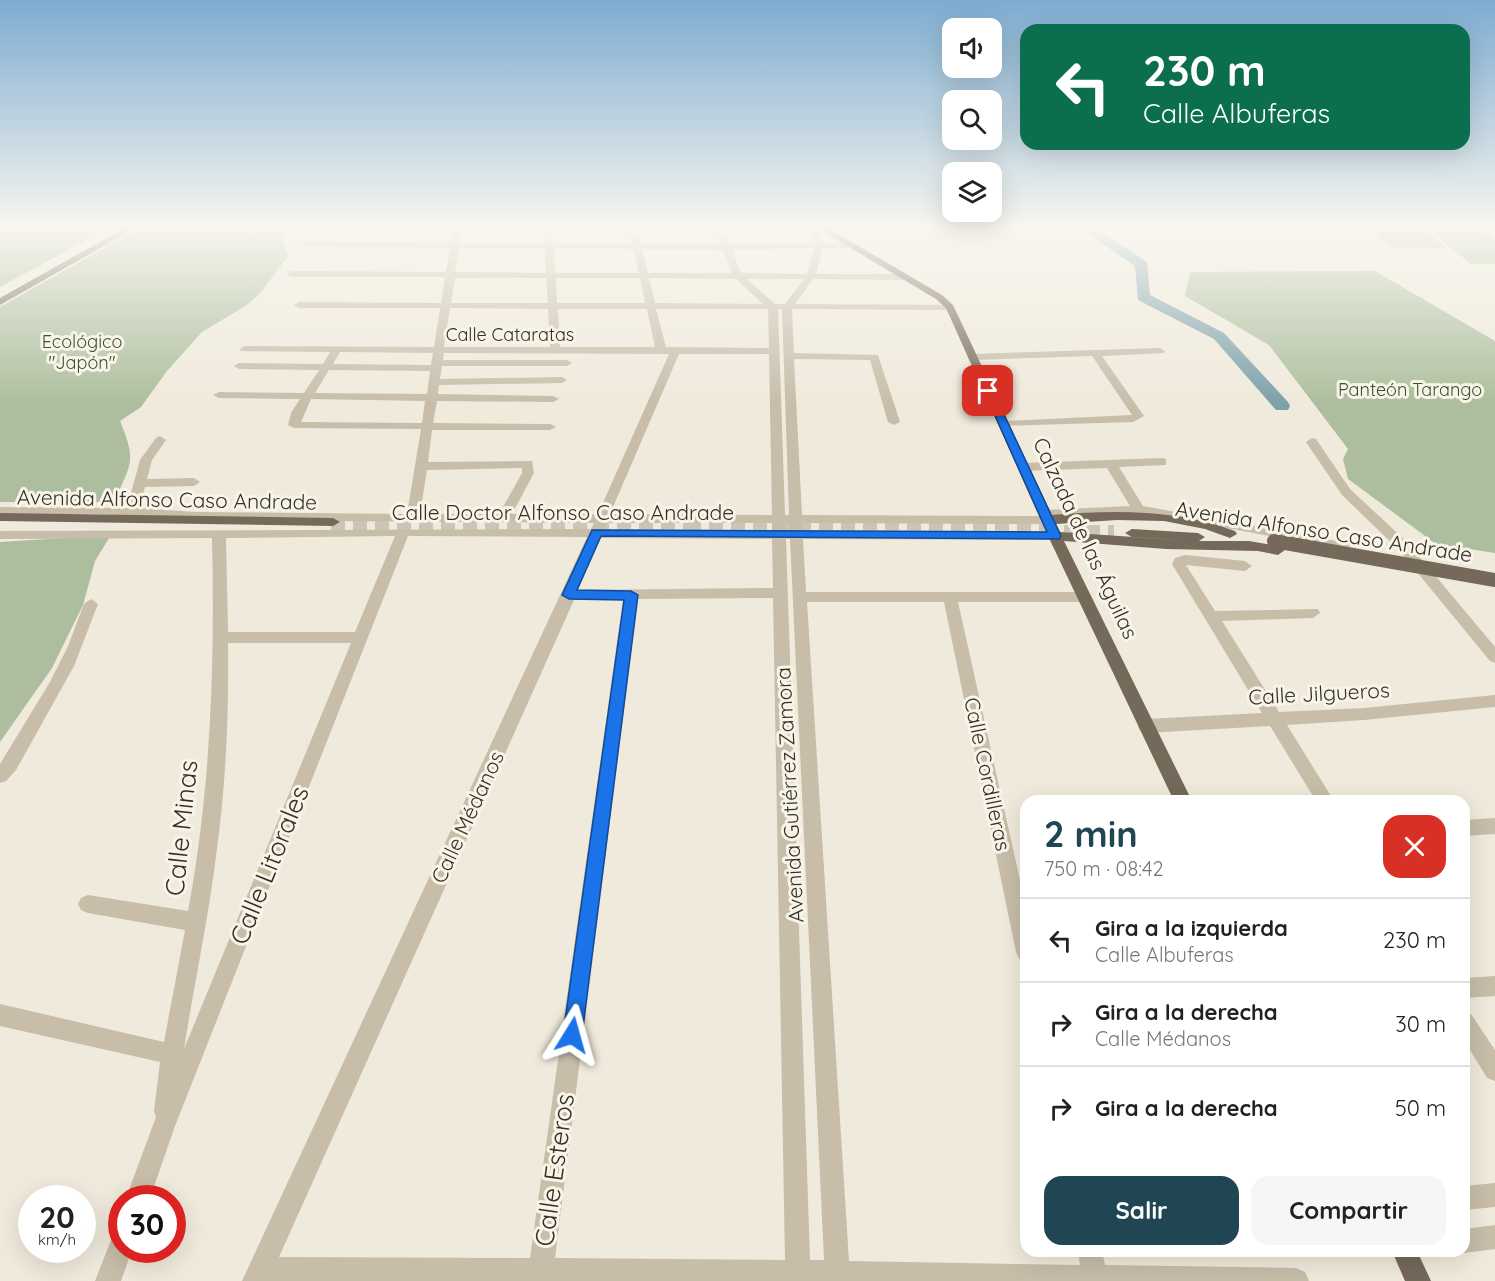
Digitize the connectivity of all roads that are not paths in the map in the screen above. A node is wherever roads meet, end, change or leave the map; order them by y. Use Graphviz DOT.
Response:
graph roads {
  1 [pos="15,285"];
  2 [pos="31,285"];
  3 [pos="448,285"];
  4 [pos="550,285"];
  5 [pos="646,285"];
  6 [pos="741,285"];
  7 [pos="750,285"];
  8 [pos="803,285"];
  9 [pos="918,285"];
  10 [pos="0,293"];
  11 [pos="0,302"];
  12 [pos="299,305"];
  13 [pos="445,307"];
  14 [pos="652,307"];
  15 [pos="749,307"];
  16 [pos="780,307"];
  17 [pos="950,307"];
  18 [pos="551,308"];
  19 [pos="245,349"];
  20 [pos="337,349"];
  21 [pos="439,350"];
  22 [pos="555,350"];
  23 [pos="662,350"];
  24 [pos="675,351"];
  25 [pos="1160,351"];
  26 [pos="1095,353"];
  27 [pos="783,354"];
  28 [pos="973,357"];
  29 [pos="567,363"];
  30 [pos="436,365"];
  31 [pos="238,366"];
  32 [pos="328,366"];
  33 [pos="562,380"];
  34 [pos="434,382"];
  35 [pos="219,395"];
  36 [pos="309,396"];
  37 [pos="432,397"];
  38 [pos="553,399"];
  39 [pos="894,422"];
  40 [pos="1004,424"];
  41 [pos="427,427"];
  42 [pos="550,427"];
  43 [pos="160,440"];
  44 [pos="1312,442"];
  45 [pos="1162,462"];
  46 [pos="1111,464"];
  47 [pos="422,466"];
  48 [pos="1024,467"];
  49 [pos="194,482"];
  50 [pos="141,483"];
  51 [pos="1139,510"];
  52 [pos="0,511"];
  53 [pos="132,511"];
  54 [pos="0,517"];
  55 [pos="1047,517"];
  56 [pos="413,518"];
  57 [pos="504,519"];
  58 [pos="0,526"];
  59 [pos="599,526"];
  60 [pos="787,527"];
  61 [pos="403,532"];
  62 [pos="219,534"];
  63 [pos="1230,534"];
  64 [pos="0,535"];
  65 [pos="1054,536"];
  66 [pos="1276,546"];
  67 [pos="1257,547"];
  68 [pos="1414,560"];
  69 [pos="1245,566"];
  70 [pos="1495,580"];
  71 [pos="1495,589"];
  72 [pos="780,593"];
  73 [pos="569,595"];
  74 [pos="631,595"];
  75 [pos="950,596"];
  76 [pos="801,597"];
  77 [pos="1085,597"];
  78 [pos="91,604"];
  79 [pos="1313,613"];
  80 [pos="1210,616"];
  81 [pos="221,637"];
  82 [pos="360,638"];
  83 [pos="1495,657"];
  84 [pos="1495,701"];
  85 [pos="1273,718"];
  86 [pos="1146,726"];
  87 [pos="0,776"];
  88 [pos="1180,795"];
  89 [pos="1321,795"];
  90 [pos="1495,826"];
  91 [pos="1470,828"];
  92 [pos="88,904"];
  93 [pos="196,922"];
  94 [pos="1020,924"];
  95 [pos="1495,986"];
  96 [pos="1470,988"];
  97 [pos="0,1015"];
  98 [pos="1470,1030"];
  99 [pos="171,1054"];
  100 [pos="1495,1070"];
  101 [pos="164,1126"];
  102 [pos="143,1185"];
  103 [pos="1495,1195"];
  104 [pos="1470,1197"];
  105 [pos="1495,1238"];
  106 [pos="1470,1240"];
  107 [pos="1091,1257"];
  108 [pos="1407,1257"];
  109 [pos="115,1263"];
  110 [pos="258,1275"];
  111 [pos="539,1276"];
  112 [pos="798,1277"];
  113 [pos="837,1277"];
  114 [pos="1096,1279"];
  115 [pos="108,1281"];
  116 [pos="1296,1281"];
  117 [pos="1418,1281"];
  1 -- 10 [label="main road"];
  2 -- 11 [label="main road"];
  3 -- 13 [label="street"];
  4 -- 18 [label="street"];
  5 -- 14 [label="street"];
  6 -- 15 [label="street"];
  7 -- 16 [label="street"];
  8 -- 16 [label="street"];
  9 -- 17 [label="main road, Calzada de las Águilas"];
  12 -- 13 [label="street"];
  13 -- 18 [label="street"];
  13 -- 21 [label="street"];
  14 -- 15 [label="street"];
  14 -- 18 [label="street"];
  14 -- 23 [label="street"];
  15 -- 16 [label="street"];
  16 -- 17 [label="street"];
  16 -- 27 [label="street, Avenida Gutiérrez Zamora"];
  17 -- 28 [label="main road, Calzada de las Águilas"];
  18 -- 22 [label="street"];
  19 -- 20 [label="street, Calle Cataratas"];
  20 -- 21 [label="street, Calle Cataratas"];
  20 -- 32 [label="street"];
  21 -- 22 [label="street, Calle Cataratas"];
  21 -- 30 [label="street"];
  22 -- 23 [label="street, Calle Cataratas"];
  23 -- 24 [label="street, Calle Cataratas"];
  24 -- 27 [label="street, Calle Cataratas"];
  24 -- 59 [label="street, Calle Médanos"];
  25 -- 26 [label="street"];
  26 -- 28 [label="street"];
  26 -- 40 [label="street"];
  27 -- 39 [label="street, Calle Cataratas"];
  27 -- 60 [label="street, Avenida Gutiérrez Zamora"];
  28 -- 40 [label="main road, Calzada de las Águilas"];
  29 -- 30 [label="street"];
  30 -- 32 [label="street"];
  30 -- 34 [label="street"];
  31 -- 32 [label="street"];
  32 -- 36 [label="street"];
  33 -- 34 [label="street"];
  34 -- 37 [label="street"];
  35 -- 36 [label="street"];
  36 -- 37 [label="street"];
  36 -- 41 [label="street"];
  37 -- 38 [label="street"];
  37 -- 41 [label="street"];
  40 -- 48 [label="main road, Calzada de las Águilas"];
  41 -- 42 [label="street"];
  41 -- 47 [label="street"];
  43 -- 50 [label="street"];
  44 -- 68 [label="street"];
  45 -- 46 [label="street"];
  46 -- 48 [label="street"];
  46 -- 51 [label="street"];
  47 -- 56 [label="street"];
  47 -- 57 [label="street"];
  48 -- 55 [label="main road, Calzada de las Águilas"];
  49 -- 50 [label="street"];
  50 -- 53 [label="street"];
  51 -- 55 [label="street, Avenida Alfonso Caso Andrade"];
  51 -- 68 [label="street, Avenida Alfonso Caso Andrade"];
  52 -- 53 [label="street, Calle Doctor Alfonso Caso Andrade"];
  53 -- 56 [label="street, Calle Doctor Alfonso Caso Andrade"];
  54 -- 58 [label="main road, Avenida Alfonso Caso Andrade"];
  55 -- 60 [label="street, Calle Doctor Alfonso Caso Andrade"];
  55 -- 63 [label="main road"];
  55 -- 65 [label="main road, Calzada de las Águilas"];
  56 -- 57 [label="street, Calle Doctor Alfonso Caso Andrade"];
  57 -- 59 [label="street, Calle Doctor Alfonso Caso Andrade"];
  59 -- 60 [label="street, Calle Doctor Alfonso Caso Andrade"];
  59 -- 61 [label="street, Calle Doctor Alfonso Caso Andrade"];
  59 -- 73 [label="street, Calle Médanos"];
  60 -- 65 [label="street, Calle Doctor Alfonso Caso Andrade"];
  60 -- 72 [label="street, Avenida Gutiérrez Zamora"];
  60 -- 76 [label="street, Avenida Gutiérrez Zamora"];
  61 -- 62 [label="street, Calle Doctor Alfonso Caso Andrade"];
  61 -- 82 [label="street, Calle Litorales"];
  62 -- 64 [label="street, Calle Doctor Alfonso Caso Andrade"];
  62 -- 81 [label="street, Calle Minas"];
  63 -- 66 [label="main road, Avenida Alfonso Caso Andrade"];
  63 -- 67 [label="main road, Avenida Alfonso Caso Andrade"];
  65 -- 67 [label="main road"];
  65 -- 77 [label="main road, Calzada de las Águilas"];
  66 -- 67 [label="main road, Avenida Alfonso Caso Andrade"];
  66 -- 70 [label="main road, Avenida Alfonso Caso Andrade, bridge"];
  66 -- 71 [label="main road, Avenida Alfonso Caso Andrade"];
  68 -- 83 [label="street"];
  69 -- 80 [label="street"];
  72 -- 74 [label="street"];
  72 -- 112 [label="street, Avenida Gutiérrez Zamora"];
  73 -- 74 [label="street"];
  73 -- 110 [label="street, Calle Médanos"];
  74 -- 111 [label="street, Calle Esteros"];
  75 -- 76 [label="street"];
  75 -- 77 [label="street"];
  75 -- 94 [label="street, Calle Cordilleras"];
  76 -- 113 [label="street, Avenida Gutiérrez Zamora"];
  77 -- 86 [label="main road, Calzada de las Águilas"];
  78 -- 87 [label="street"];
  79 -- 80 [label="street"];
  80 -- 85 [label="street"];
  81 -- 82 [label="street"];
  81 -- 93 [label="street, Calle Minas"];
  82 -- 101 [label="street, Calle Litorales"];
  84 -- 85 [label="street, Calle Jilgueros"];
  85 -- 86 [label="street, Calle Jilgueros"];
  85 -- 89 [label="street"];
  86 -- 88 [label="main road, Calzada de las Águilas"];
  90 -- 91 [label="street"];
  92 -- 93 [label="street"];
  93 -- 99 [label="street, Calle Minas"];
  95 -- 96 [label="street"];
  97 -- 99 [label="street"];
  98 -- 100 [label="street"];
  99 -- 101 [label="street, Calle Minas"];
  101 -- 102 [label="street, Calle Litorales"];
  103 -- 104 [label="street"];
  105 -- 106 [label="street"];
  107 -- 114 [label="street"];
  108 -- 117 [label="main road"];
  109 -- 115 [label="street"];
  110 -- 111 [label="street"];
  111 -- 112 [label="street"];
  112 -- 113 [label="street"];
  113 -- 114 [label="street"];
  114 -- 116 [label="street"];
}
